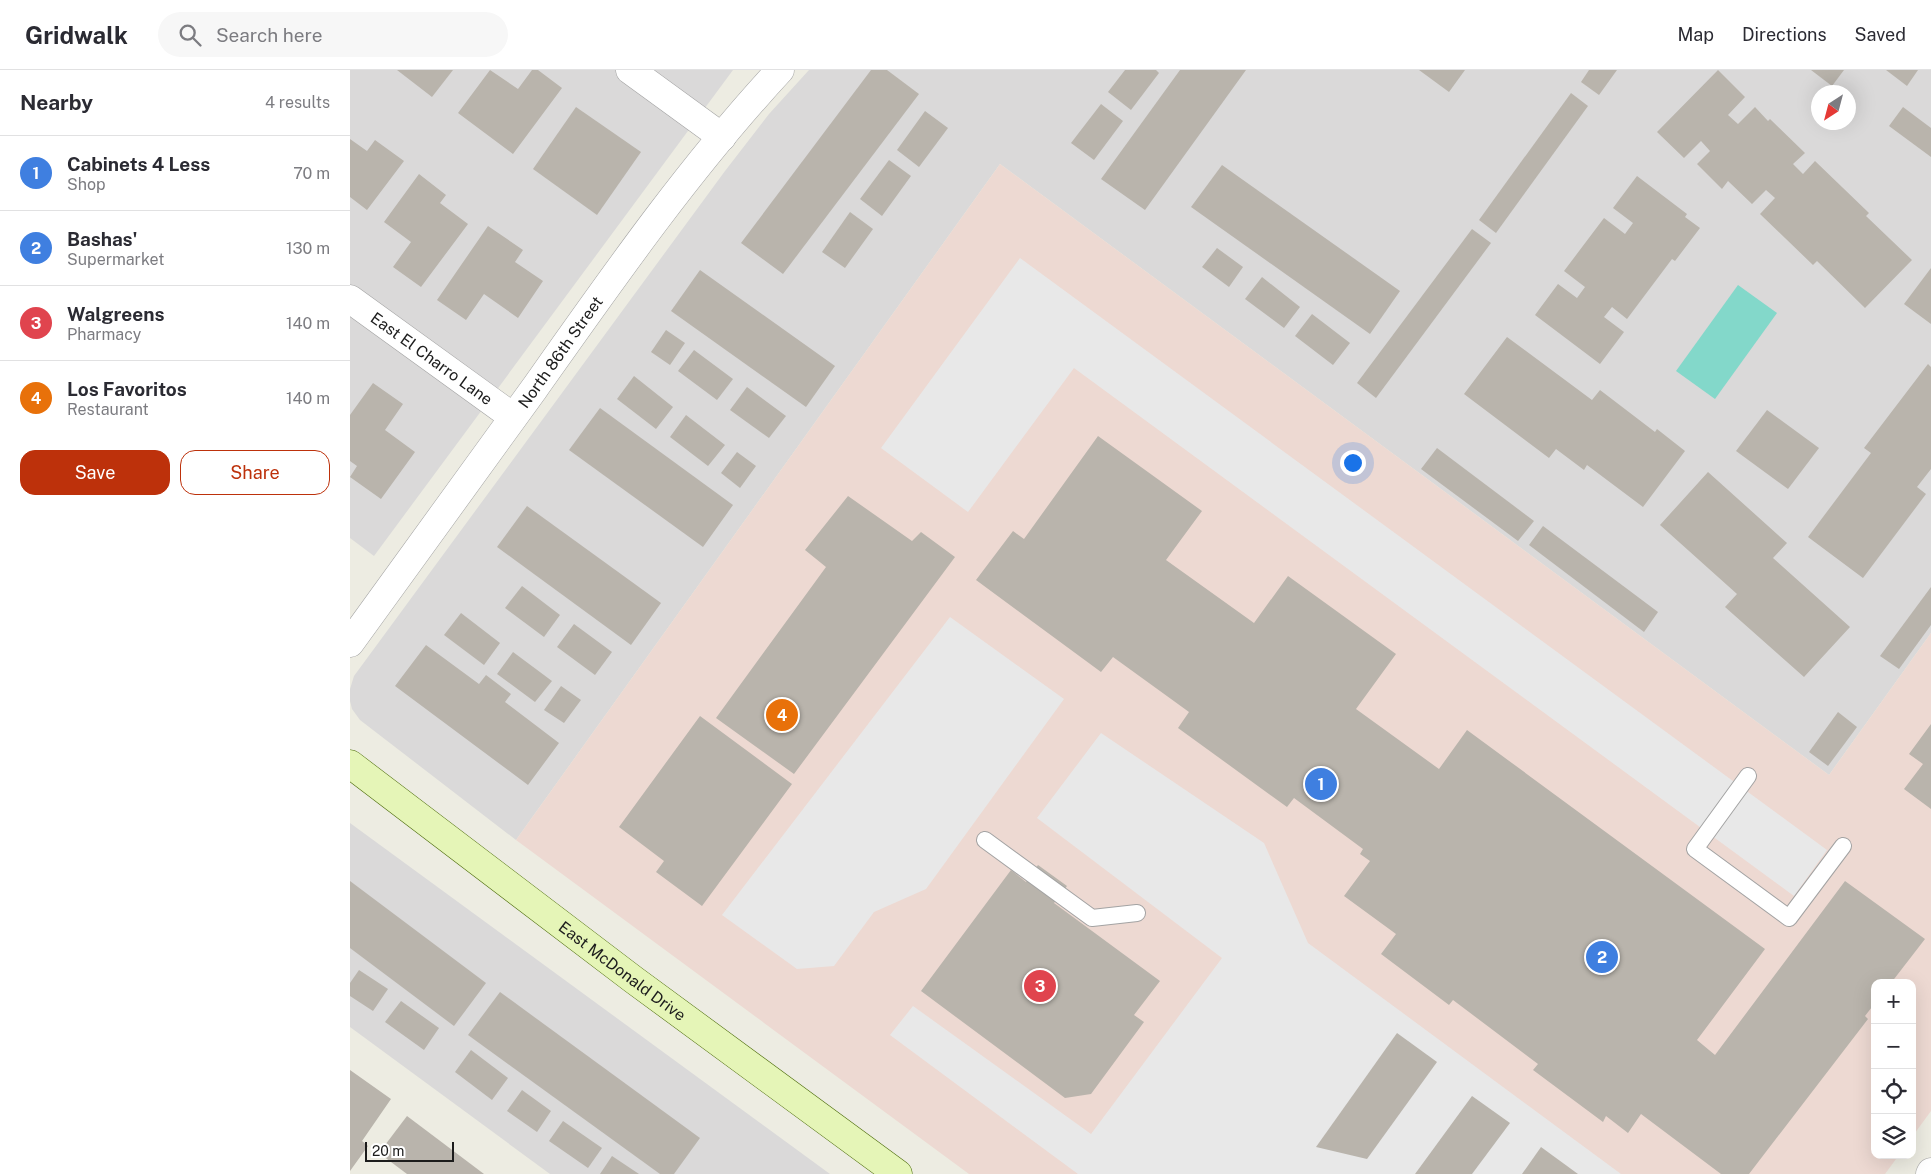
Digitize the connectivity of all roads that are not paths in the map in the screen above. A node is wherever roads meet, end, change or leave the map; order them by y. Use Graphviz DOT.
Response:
graph roads {
  1 [pos="630,70"];
  2 [pos="780,70"];
  3 [pos="722,137"];
  4 [pos="350,299"];
  5 [pos="514,418"];
  6 [pos="350,643"];
  7 [pos="350,764"];
  8 [pos="1748,776"];
  9 [pos="985,840"];
  10 [pos="1843,846"];
  11 [pos="1137,913"];
  12 [pos="898,1174"];
  1 -- 3 [label="street"];
  2 -- 3 [label="street, North 86th Street"];
  3 -- 5 [label="street, North 86th Street"];
  4 -- 5 [label="street, East El Charro Lane"];
  5 -- 6 [label="street, North 86th Street"];
  7 -- 12 [label="main road, East McDonald Drive"];
  8 -- 10 [label="lane"];
  9 -- 11 [label="lane"];
}
